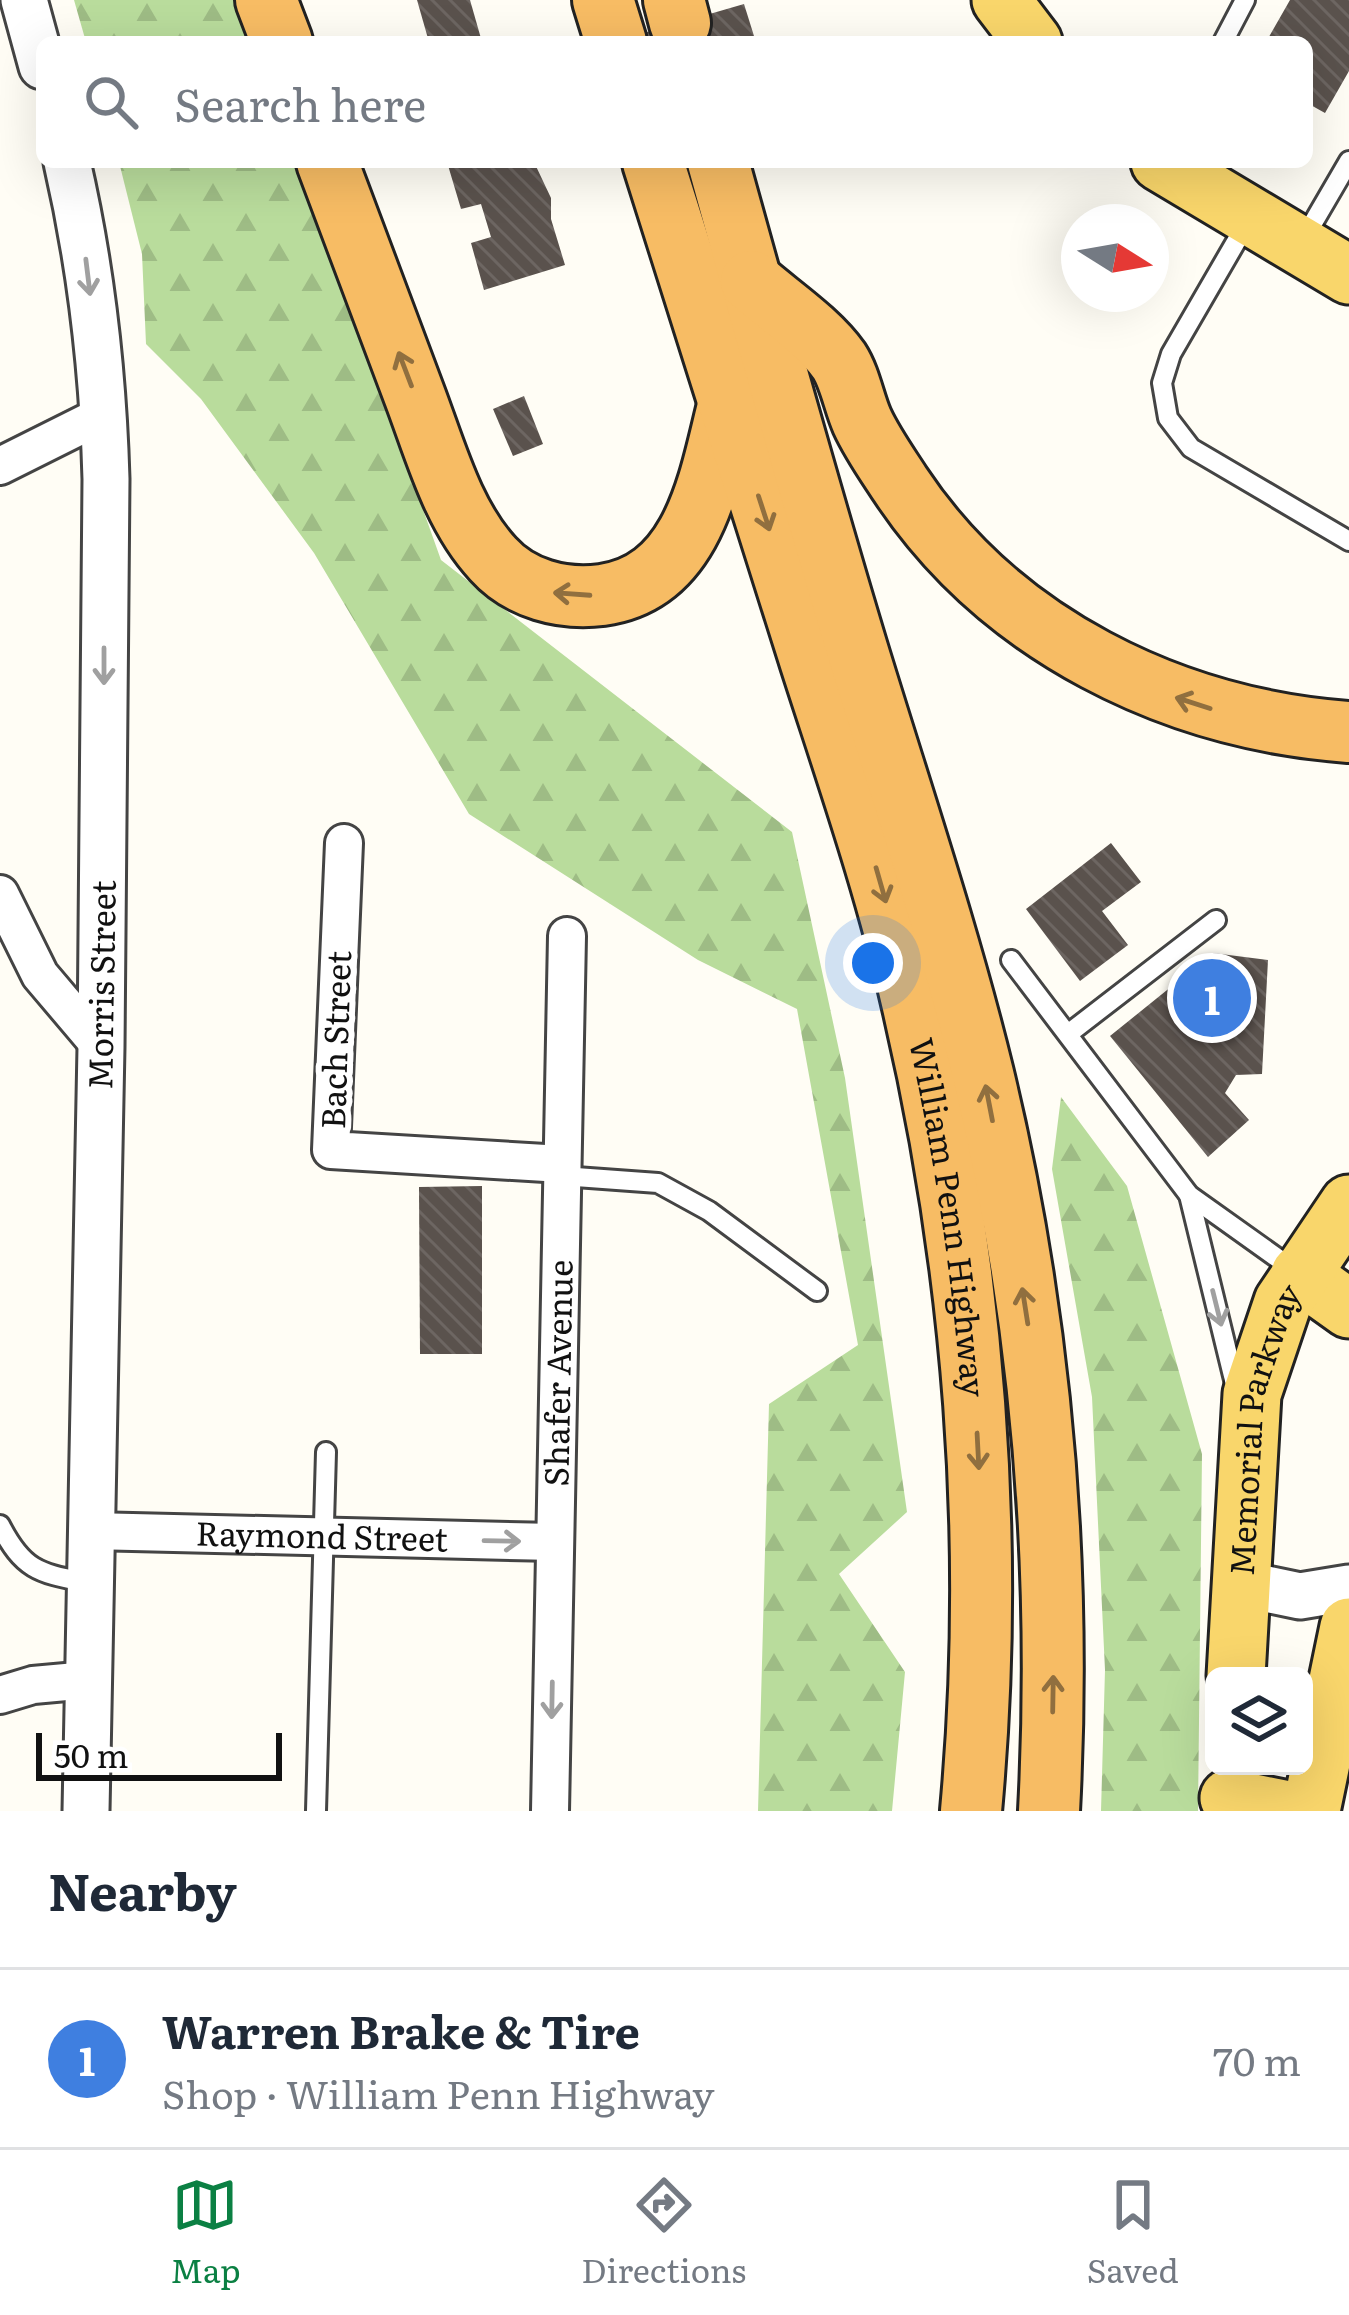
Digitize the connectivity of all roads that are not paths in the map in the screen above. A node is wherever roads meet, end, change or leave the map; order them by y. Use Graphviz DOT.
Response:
graph roads {
  1 [pos="24,0"];
  2 [pos="266,0"];
  3 [pos="603,0"];
  4 [pos="1001,0"];
  5 [pos="1245,0"];
  6 [pos="280,36"];
  7 [pos="614,36"];
  8 [pos="1028,36"];
  9 [pos="1226,36"];
  10 [pos="36,44"];
  11 [pos="1349,161"];
  12 [pos="68,168"];
  13 [pos="329,168"];
  14 [pos="655,168"];
  15 [pos="720,168"];
  16 [pos="1171,168"];
  17 [pos="1250,217"];
  18 [pos="1300,246"];
  19 [pos="1349,275"];
  20 [pos="751,280"];
  21 [pos="729,402"];
  22 [pos="104,414"];
  23 [pos="1,464"];
  24 [pos="1349,541"];
  25 [pos="1272,725"];
  26 [pos="1349,732"];
  27 [pos="1349,769"];
  28 [pos="344,843"];
  29 [pos="0,894"];
  30 [pos="1216,920"];
  31 [pos="568,936"];
  32 [pos="1011,960"];
  33 [pos="1068,1034"];
  34 [pos="101,1047"];
  35 [pos="562,1170"];
  36 [pos="1190,1195"];
  37 [pos="1349,1204"];
  38 [pos="1300,1274"];
  39 [pos="817,1292"];
  40 [pos="1349,1309"];
  41 [pos="1247,1431"];
  42 [pos="326,1452"];
  43 [pos="0,1525"];
  44 [pos="92,1531"];
  45 [pos="323,1538"];
  46 [pos="555,1541"];
  47 [pos="89,1583"];
  48 [pos="1242,1584"];
  49 [pos="1349,1588"];
  50 [pos="1349,1627"];
  51 [pos="1237,1667"];
  52 [pos="88,1680"];
  53 [pos="0,1695"];
  54 [pos="1328,1778"];
  55 [pos="1229,1792"];
  56 [pos="86,1811"];
  57 [pos="316,1811"];
  58 [pos="550,1811"];
  59 [pos="971,1811"];
  60 [pos="1049,1811"];
  61 [pos="1293,1811"];
  1 -- 10 [label="street"];
  2 -- 6 [label="highway"];
  3 -- 7 [label="highway"];
  4 -- 8 [label="main road"];
  5 -- 9 [label="lane"];
  11 -- 18 [label="lane"];
  12 -- 22 [label="street, Morris Street, one-way"];
  21 -- 13 [label="highway, one-way"];
  14 -- 21 [label="highway, William Penn Highway"];
  15 -- 20 [label="highway, William Penn Highway"];
  16 -- 17 [label="main road"];
  17 -- 18 [label="main road"];
  17 -- 24 [label="lane"];
  18 -- 19 [label="main road"];
  25 -- 20 [label="highway, one-way"];
  60 -- 20 [label="highway, William Penn Highway, one-way"];
  21 -- 59 [label="highway, William Penn Highway, one-way"];
  22 -- 23 [label="street"];
  22 -- 34 [label="street, Morris Street, one-way"];
  25 -- 26 [label="highway"];
  25 -- 27 [label="highway"];
  28 -- 35 [label="street, Bach Street"];
  29 -- 34 [label="street"];
  30 -- 33 [label="lane"];
  31 -- 35 [label="street, Shafer Avenue"];
  32 -- 33 [label="lane"];
  33 -- 36 [label="lane"];
  34 -- 44 [label="street, Morris Street"];
  35 -- 39 [label="lane"];
  35 -- 46 [label="street, Shafer Avenue"];
  36 -- 38 [label="lane"];
  36 -- 41 [label="lane, one-way"];
  37 -- 38 [label="main road, Memorial Parkway"];
  38 -- 40 [label="main road"];
  38 -- 41 [label="main road, Memorial Parkway"];
  41 -- 48 [label="main road, Memorial Parkway"];
  42 -- 45 [label="lane"];
  43 -- 47 [label="lane"];
  44 -- 45 [label="street, Raymond Street"];
  44 -- 47 [label="street, Morris Street"];
  45 -- 46 [label="street, Raymond Street, one-way"];
  45 -- 57 [label="lane"];
  46 -- 58 [label="street, Shafer Avenue, one-way"];
  47 -- 52 [label="street, Morris Street"];
  48 -- 49 [label="street"];
  48 -- 51 [label="main road, Memorial Parkway"];
  50 -- 54 [label="main road"];
  52 -- 53 [label="street"];
  52 -- 56 [label="street, Morris Street"];
  55 -- 61 [label="main road"];
}
